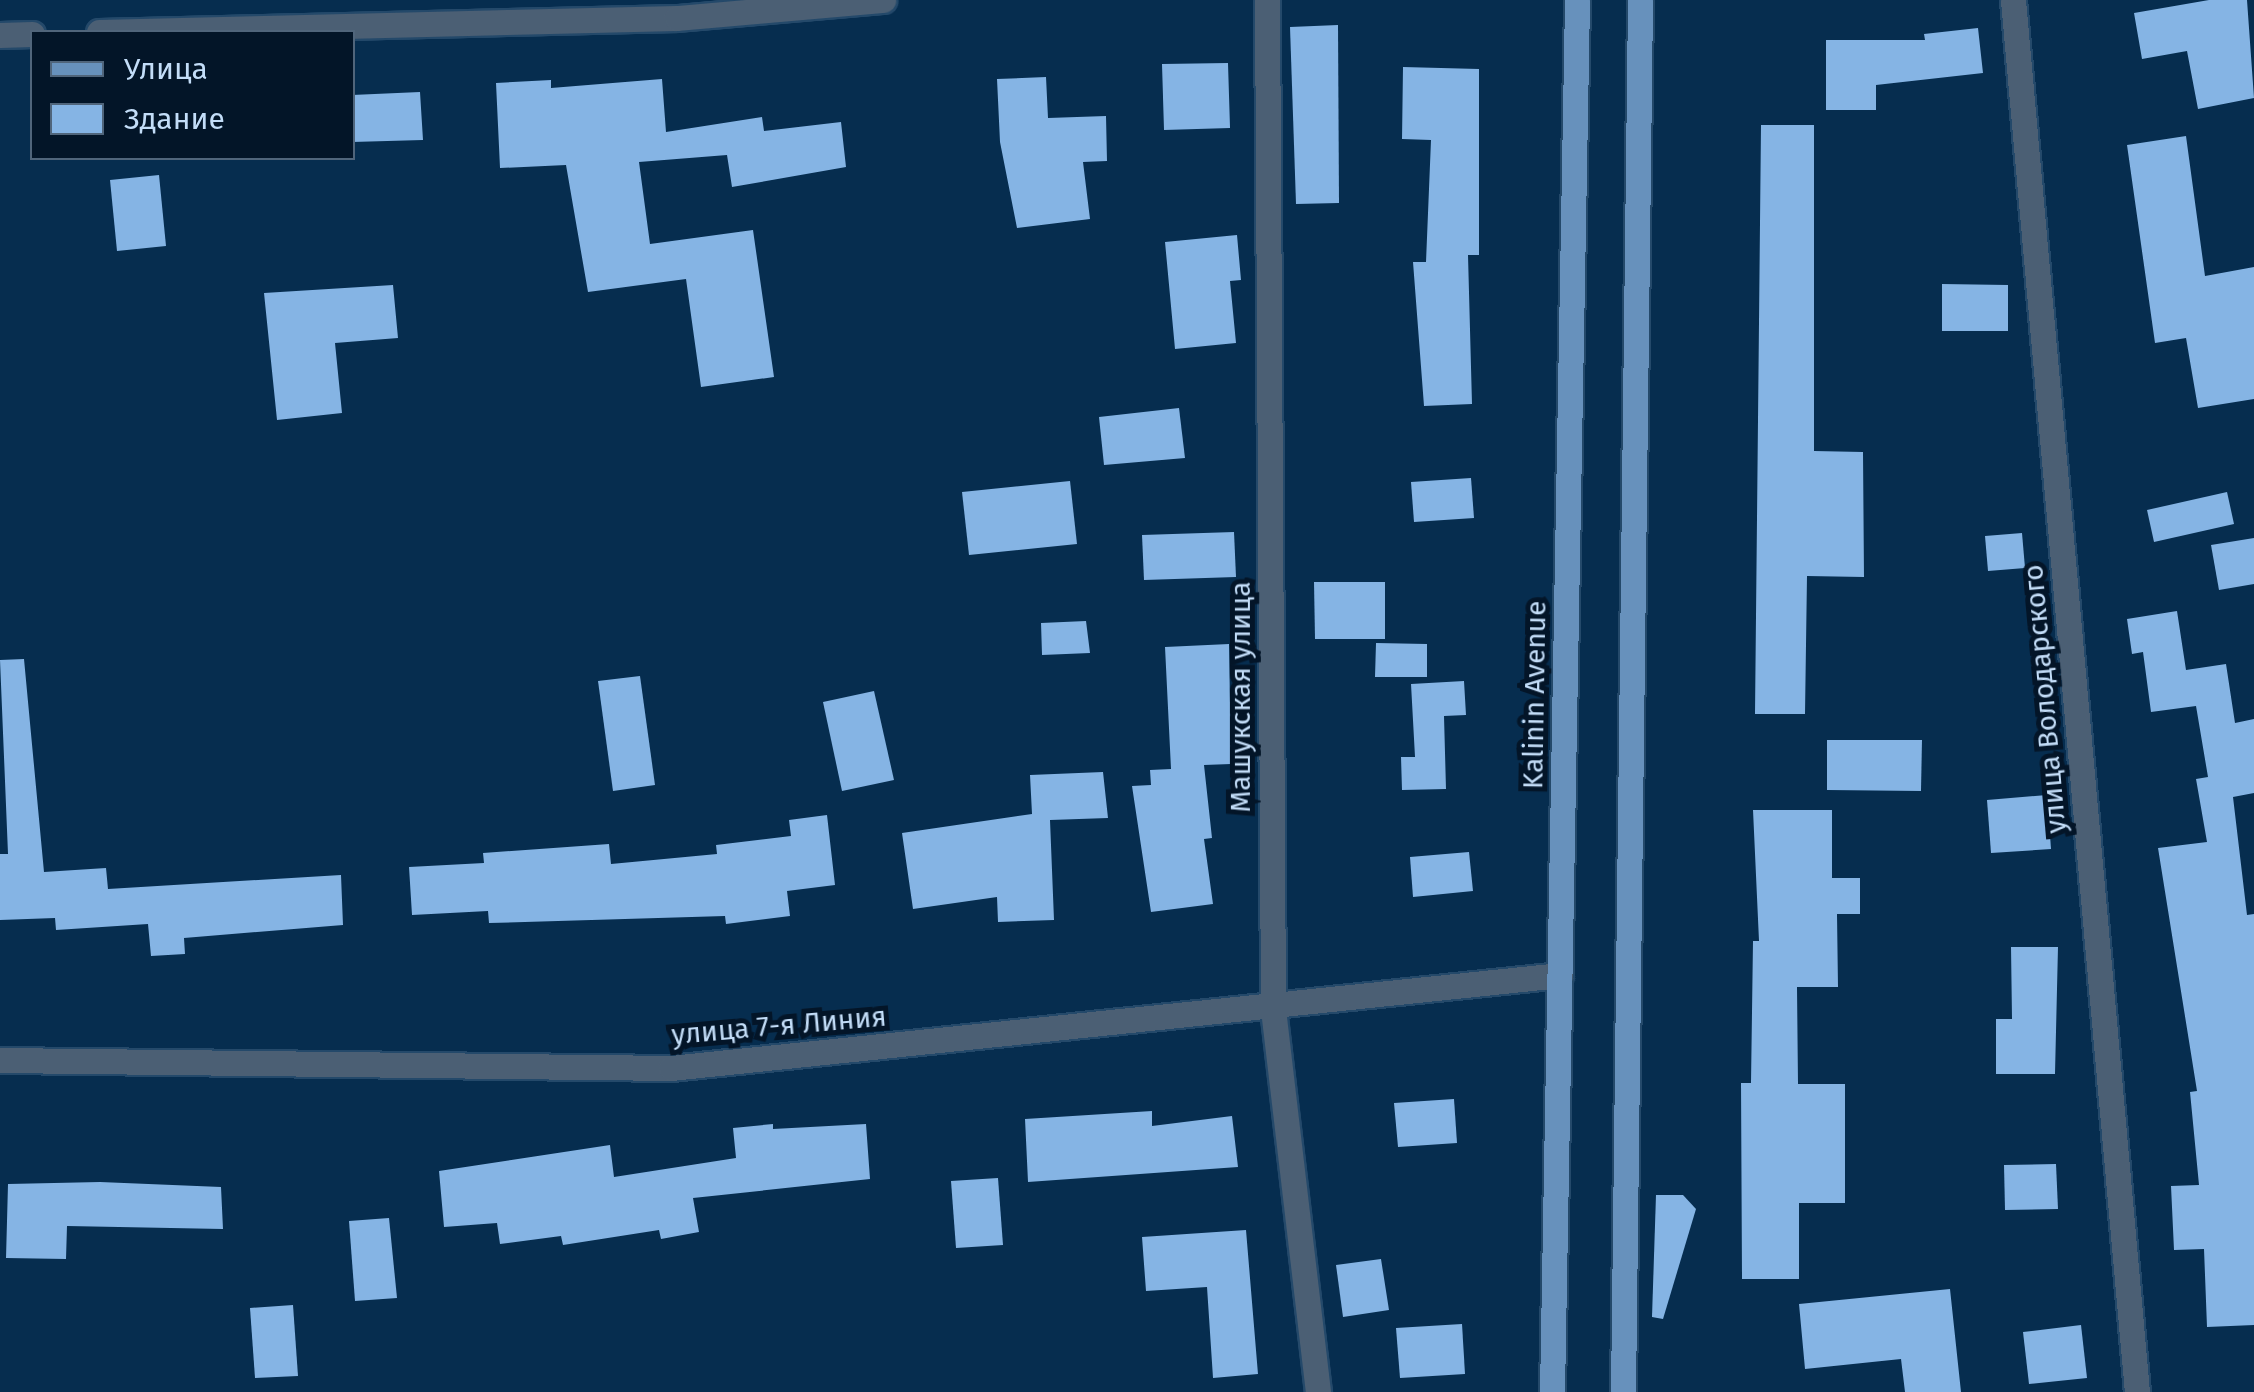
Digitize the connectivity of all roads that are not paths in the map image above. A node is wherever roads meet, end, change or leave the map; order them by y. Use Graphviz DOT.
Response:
graph roads {
  1 [pos="883,0"];
  2 [pos="1267,0"];
  3 [pos="1577,0"];
  4 [pos="1640,0"];
  5 [pos="2014,0"];
  6 [pos="182,30"];
  7 [pos="30,34"];
  8 [pos="0,35"];
  9 [pos="1560,974"];
  10 [pos="1273,1009"];
  11 [pos="0,1060"];
  12 [pos="1318,1392"];
  13 [pos="1552,1392"];
  14 [pos="1623,1392"];
  15 [pos="2137,1392"];
  1 -- 6 [label="street"];
  2 -- 10 [label="street, Машукская улица"];
  3 -- 9 [label="main road, Kalinin Avenue"];
  4 -- 14 [label="main road"];
  5 -- 15 [label="street, улица Володарского"];
  7 -- 8 [label="street"];
  9 -- 10 [label="street, улица 7-я Линия"];
  9 -- 13 [label="main road, Kalinin Avenue"];
  10 -- 11 [label="street, улица 7-я Линия"];
  10 -- 12 [label="street, Машукская улица"];
}
